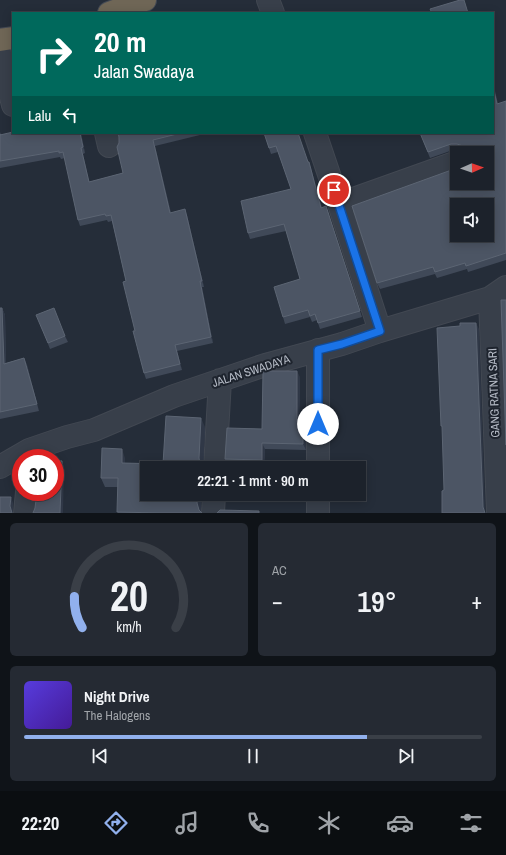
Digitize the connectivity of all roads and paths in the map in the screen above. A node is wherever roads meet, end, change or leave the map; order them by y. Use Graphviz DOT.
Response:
graph roads {
  1 [pos="145,0"];
  2 [pos="268,0"];
  3 [pos="113,12"];
  4 [pos="273,12"];
  5 [pos="12,38"];
  6 [pos="0,40"];
  7 [pos="0,54"];
  8 [pos="12,101"];
  9 [pos="315,134"];
  10 [pos="450,164"];
  11 [pos="339,204"];
  12 [pos="498,293"];
  13 [pos="380,331"];
  14 [pos="318,350"];
  15 [pos="220,380"];
  16 [pos="40,449"];
  17 [pos="215,461"];
  18 [pos="318,461"];
  19 [pos="12,462"];
  20 [pos="0,467"];
  21 [pos="26,501"];
  22 [pos="214,501"];
  23 [pos="318,501"];
  24 [pos="25,513"];
  25 [pos="213,513"];
  26 [pos="318,513"];
  27 [pos="498,513"];
  1 -- 3 [label="highway"];
  2 -- 4 [label="street"];
  5 -- 6 [label="highway"];
  7 -- 8 [label="street"];
  9 -- 11 [label="street"];
  10 -- 11 [label="street"];
  11 -- 13 [label="street"];
  12 -- 13 [label="street, JALAN SWADAYA"];
  12 -- 27 [label="street, GANG RATNA SARI"];
  13 -- 14 [label="street, JALAN SWADAYA"];
  14 -- 15 [label="street, JALAN SWADAYA"];
  14 -- 18 [label="street"];
  15 -- 16 [label="street, JALAN SWADAYA"];
  15 -- 17 [label="street"];
  19 -- 20 [label="street, JALAN SWADAYA"];
  21 -- 24 [label="street"];
  22 -- 25 [label="street"];
  23 -- 26 [label="street"];
}
